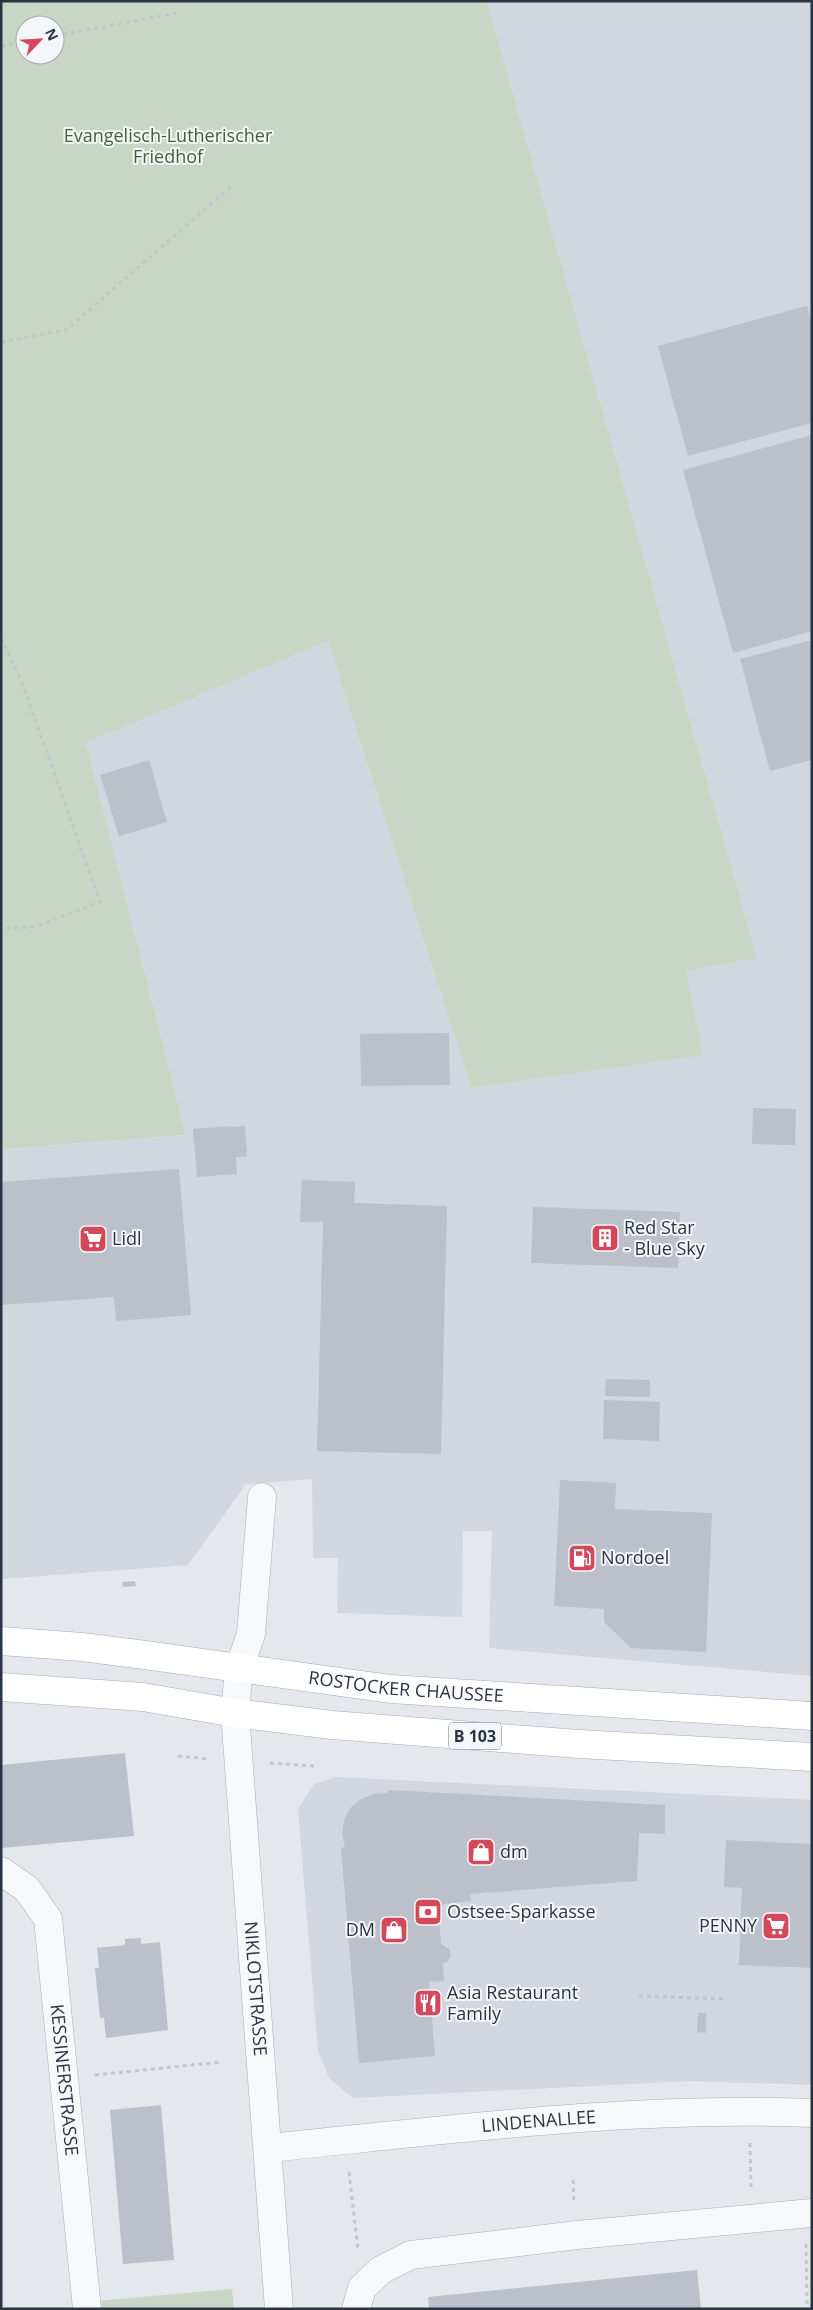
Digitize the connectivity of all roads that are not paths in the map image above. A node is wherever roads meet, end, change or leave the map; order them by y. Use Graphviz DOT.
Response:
graph roads {
  1 [pos="262,1497"];
  2 [pos="1,1642"];
  3 [pos="239,1669"];
  4 [pos="1,1687"];
  5 [pos="235,1713"];
  6 [pos="812,1716"];
  7 [pos="812,1756"];
  8 [pos="1,1871"];
  9 [pos="812,2113"];
  10 [pos="268,2148"];
  11 [pos="809,2212"];
  12 [pos="359,2298"];
  13 [pos="87,2309"];
  14 [pos="279,2309"];
  1 -- 3 [label="street, NIKLOTSTRASSE"];
  2 -- 3 [label="main road, ROSTOCKER CHAUSSEE / B 103"];
  3 -- 5 [label="street, NIKLOTSTRASSE"];
  3 -- 6 [label="main road, ROSTOCKER CHAUSSEE / B 103"];
  4 -- 5 [label="main road, B 103"];
  5 -- 7 [label="main road, B 103"];
  5 -- 10 [label="street, NIKLOTSTRASSE"];
  8 -- 13 [label="street, KESSINERSTRASSE"];
  9 -- 10 [label="street, LINDENALLEE"];
  10 -- 14 [label="street, NIKLOTSTRASSE"];
  11 -- 12 [label="street"];
}
